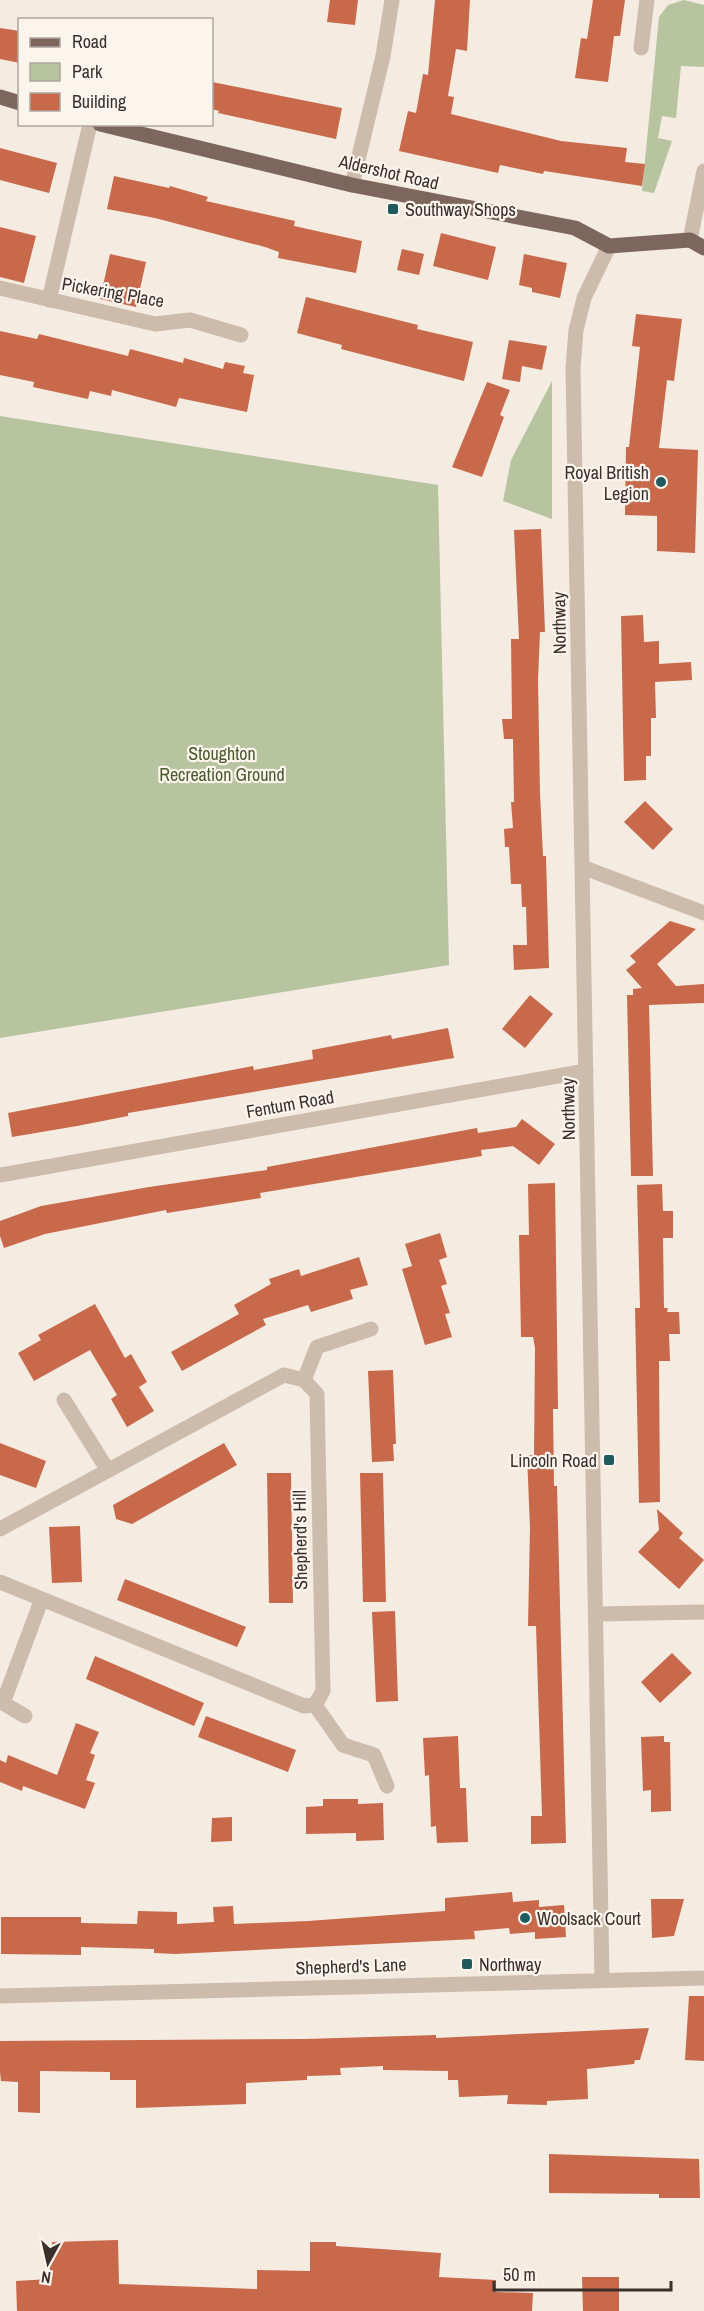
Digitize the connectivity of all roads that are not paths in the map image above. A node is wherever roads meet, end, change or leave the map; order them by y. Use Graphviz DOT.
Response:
graph roads {
  1 [pos="392,0"];
  2 [pos="648,0"];
  3 [pos="641,48"];
  4 [pos="0,97"];
  5 [pos="18,102"];
  6 [pos="90,126"];
  7 [pos="108,126"];
  8 [pos="704,171"];
  9 [pos="352,185"];
  10 [pos="697,244"];
  11 [pos="609,246"];
  12 [pos="0,288"];
  13 [pos="48,300"];
  14 [pos="241,335"];
  15 [pos="582,867"];
  16 [pos="704,913"];
  17 [pos="586,1071"];
  18 [pos="0,1175"];
  19 [pos="371,1329"];
  20 [pos="304,1380"];
  21 [pos="64,1400"];
  22 [pos="107,1469"];
  23 [pos="0,1529"];
  24 [pos="0,1582"];
  25 [pos="41,1601"];
  26 [pos="704,1612"];
  27 [pos="597,1614"];
  28 [pos="2,1703"];
  29 [pos="315,1705"];
  30 [pos="25,1716"];
  31 [pos="387,1786"];
  32 [pos="704,1978"];
  33 [pos="602,1979"];
  34 [pos="0,1996"];
  1 -- 9 [label="street"];
  2 -- 3 [label="street"];
  4 -- 5 [label="main road"];
  6 -- 13 [label="street, Pickering Place"];
  7 -- 9 [label="main road, Aldershot Road"];
  8 -- 10 [label="street"];
  9 -- 11 [label="main road, Aldershot Road"];
  10 -- 11 [label="main road"];
  11 -- 15 [label="street, Northway"];
  12 -- 13 [label="street, Pickering Place"];
  13 -- 14 [label="street, Pickering Place"];
  15 -- 16 [label="street"];
  15 -- 17 [label="street, Northway"];
  17 -- 18 [label="street, Fentum Road"];
  17 -- 27 [label="street, Northway"];
  19 -- 20 [label="street"];
  20 -- 22 [label="street"];
  20 -- 29 [label="street, Shepherd's Hill"];
  21 -- 22 [label="street"];
  22 -- 23 [label="street"];
  24 -- 25 [label="street"];
  25 -- 28 [label="street"];
  25 -- 29 [label="street"];
  26 -- 27 [label="street"];
  27 -- 33 [label="street, Northway"];
  28 -- 30 [label="street"];
  29 -- 31 [label="street"];
  32 -- 33 [label="street, Shepherd's Lane"];
  33 -- 34 [label="street, Shepherd's Lane"];
}
